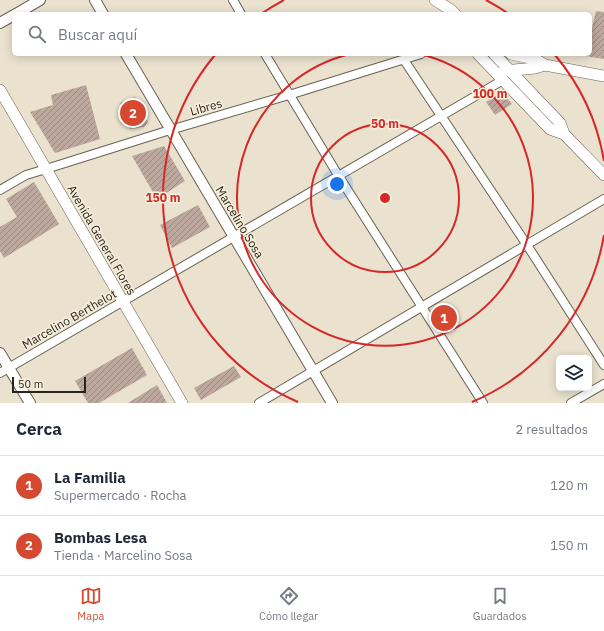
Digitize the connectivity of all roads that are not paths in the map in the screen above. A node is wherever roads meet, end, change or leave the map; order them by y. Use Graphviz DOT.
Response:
graph roads {
  1 [pos="40,0"];
  2 [pos="95,0"];
  3 [pos="233,0"];
  4 [pos="435,0"];
  5 [pos="19,12"];
  6 [pos="102,12"];
  7 [pos="240,12"];
  8 [pos="439,12"];
  9 [pos="453,12"];
  10 [pos="12,16"];
  11 [pos="0,23"];
  12 [pos="127,56"];
  13 [pos="266,56"];
  14 [pos="415,56"];
  15 [pos="480,56"];
  16 [pos="496,56"];
  17 [pos="521,56"];
  18 [pos="404,60"];
  19 [pos="545,66"];
  20 [pos="510,70"];
  21 [pos="500,76"];
  22 [pos="604,76"];
  23 [pos="0,90"];
  24 [pos="289,95"];
  25 [pos="441,116"];
  26 [pos="170,130"];
  27 [pos="564,134"];
  28 [pos="46,169"];
  29 [pos="338,175"];
  30 [pos="604,175"];
  31 [pos="0,190"];
  32 [pos="604,199"];
  33 [pos="234,237"];
  34 [pos="526,245"];
  35 [pos="123,301"];
  36 [pos="422,307"];
  37 [pos="0,353"];
  38 [pos="604,366"];
  39 [pos="4,370"];
  40 [pos="313,371"];
  41 [pos="604,384"];
  42 [pos="30,403"];
  43 [pos="182,403"];
  44 [pos="259,403"];
  45 [pos="332,403"];
  46 [pos="483,403"];
  47 [pos="571,403"];
  1 -- 5 [label="street"];
  2 -- 6 [label="street"];
  3 -- 7 [label="street"];
  4 -- 8 [label="main road"];
  4 -- 9 [label="main road"];
  10 -- 11 [label="street"];
  12 -- 26 [label="street, Marcelino Sosa"];
  13 -- 24 [label="street"];
  14 -- 18 [label="street, Libres"];
  15 -- 21 [label="main road"];
  16 -- 20 [label="main road"];
  17 -- 19 [label="main road"];
  18 -- 24 [label="street, Libres"];
  18 -- 25 [label="street"];
  19 -- 20 [label="main road"];
  19 -- 22 [label="main road"];
  20 -- 21 [label="main road"];
  20 -- 27 [label="main road"];
  21 -- 25 [label="street, Marcelino Berthelot"];
  21 -- 27 [label="main road"];
  23 -- 28 [label="main road, Avenida General Flores"];
  24 -- 26 [label="street, Libres"];
  24 -- 29 [label="street"];
  25 -- 29 [label="street, Marcelino Berthelot"];
  25 -- 34 [label="street"];
  26 -- 28 [label="street, Libres"];
  26 -- 33 [label="street, Marcelino Sosa"];
  27 -- 30 [label="main road"];
  28 -- 31 [label="street, Libres"];
  28 -- 35 [label="main road, Avenida General Flores"];
  29 -- 33 [label="street, Marcelino Berthelot"];
  29 -- 36 [label="street"];
  32 -- 34 [label="street"];
  33 -- 35 [label="street, Marcelino Berthelot"];
  33 -- 40 [label="street, Marcelino Sosa"];
  34 -- 36 [label="street"];
  34 -- 38 [label="street"];
  35 -- 39 [label="street, Marcelino Berthelot"];
  35 -- 43 [label="main road, Avenida General Flores"];
  36 -- 40 [label="street"];
  36 -- 46 [label="street"];
  37 -- 39 [label="street"];
  39 -- 42 [label="street"];
  40 -- 44 [label="street"];
  40 -- 45 [label="street, Marcelino Sosa"];
  41 -- 47 [label="street"];
}
